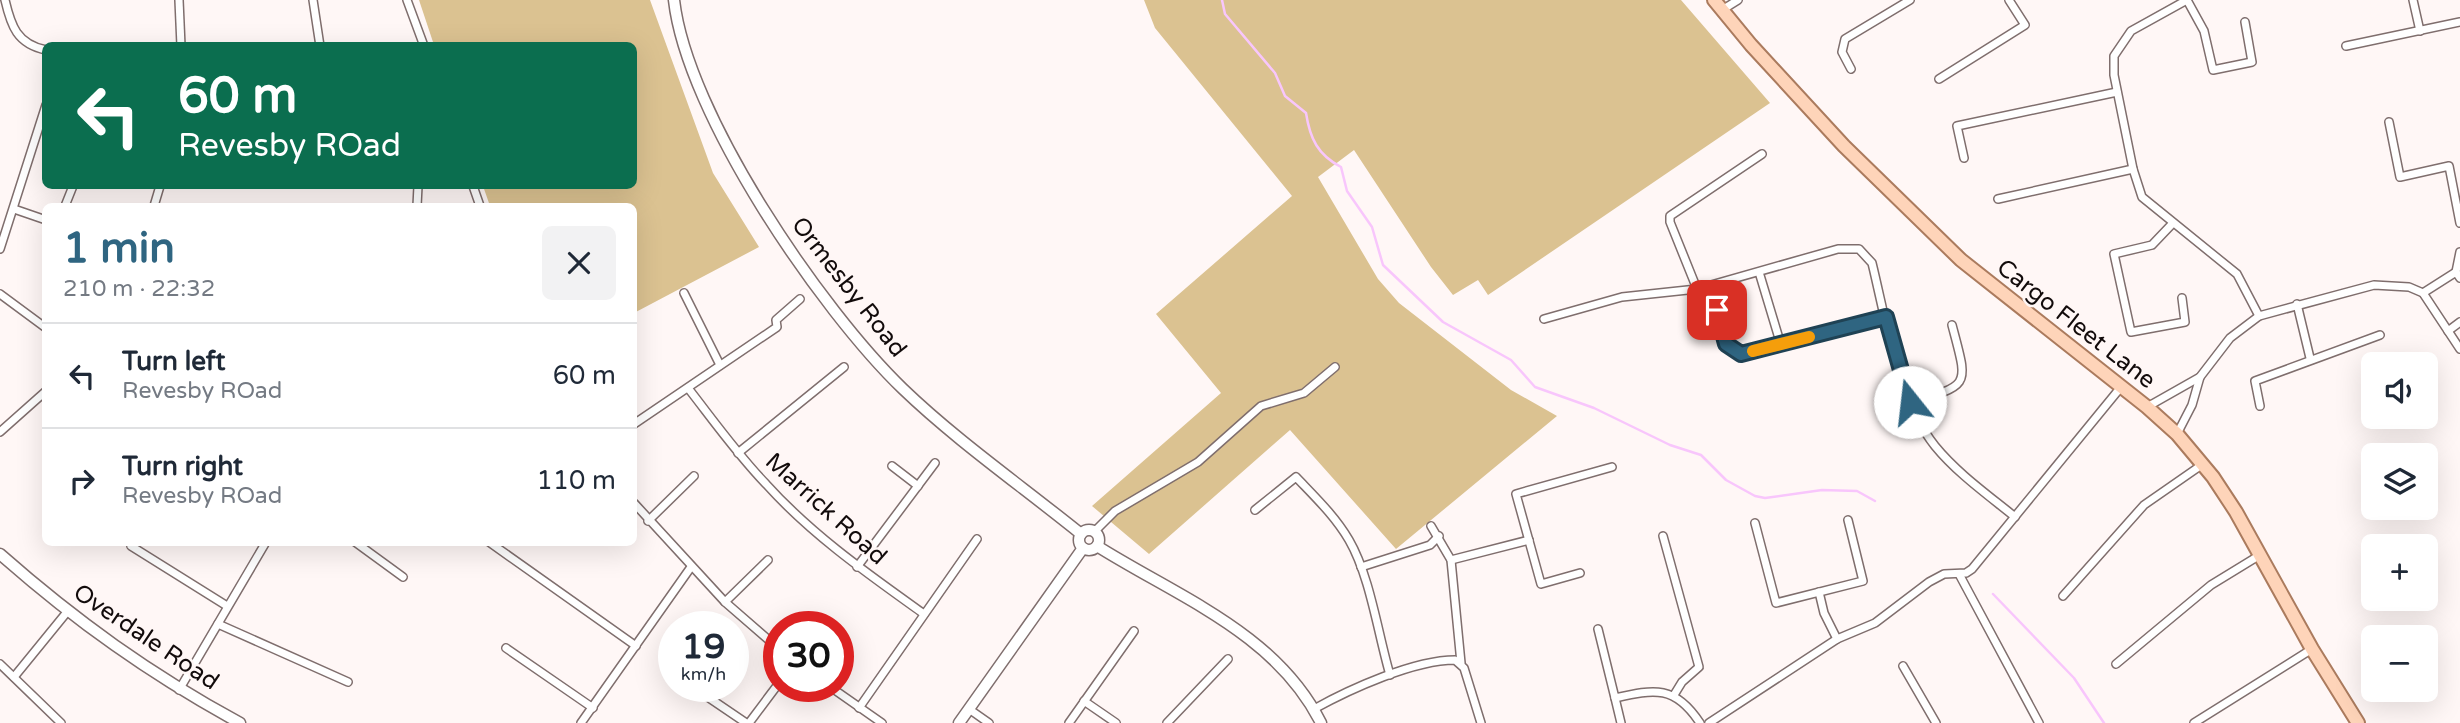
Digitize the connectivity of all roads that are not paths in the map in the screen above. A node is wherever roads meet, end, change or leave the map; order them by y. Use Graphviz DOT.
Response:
graph roads {
  1 [pos="5,0"];
  2 [pos="179,0"];
  3 [pos="313,0"];
  4 [pos="407,0"];
  5 [pos="674,0"];
  6 [pos="1738,0"];
  7 [pos="1910,0"];
  8 [pos="2008,0"];
  9 [pos="2187,0"];
  10 [pos="2413,0"];
  11 [pos="1718,5"];
  12 [pos="2245,22"];
  13 [pos="2460,22"];
  14 [pos="2420,31"];
  15 [pos="181,42"];
  16 [pos="319,42"];
  17 [pos="423,42"];
  18 [pos="2346,46"];
  19 [pos="42,49"];
  20 [pos="1851,69"];
  21 [pos="1939,79"];
  22 [pos="2117,92"];
  23 [pos="42,118"];
  24 [pos="2389,122"];
  25 [pos="1762,154"];
  26 [pos="1964,158"];
  27 [pos="2133,169"];
  28 [pos="1998,199"];
  29 [pos="14,209"];
  30 [pos="42,219"];
  31 [pos="2173,223"];
  32 [pos="2460,223"];
  33 [pos="0,249"];
  34 [pos="2460,252"];
  35 [pos="1759,272"];
  36 [pos="2458,275"];
  37 [pos="1697,289"];
  38 [pos="684,293"];
  39 [pos="2423,293"];
  40 [pos="0,294"];
  41 [pos="2182,298"];
  42 [pos="800,299"];
  43 [pos="2297,304"];
  44 [pos="1717,310"];
  45 [pos="2259,316"];
  46 [pos="1886,317"];
  47 [pos="1544,318"];
  48 [pos="2460,322"];
  49 [pos="42,325"];
  50 [pos="1952,325"];
  51 [pos="2448,331"];
  52 [pos="2380,335"];
  53 [pos="1781,345"];
  54 [pos="2460,349"];
  55 [pos="2310,358"];
  56 [pos="720,365"];
  57 [pos="844,367"];
  58 [pos="1335,367"];
  59 [pos="2200,377"];
  60 [pos="688,387"];
  61 [pos="2121,387"];
  62 [pos="42,395"];
  63 [pos="1910,402"];
  64 [pos="2260,406"];
  65 [pos="2147,407"];
  66 [pos="637,422"];
  67 [pos="0,432"];
  68 [pos="2177,434"];
  69 [pos="738,453"];
  70 [pos="935,463"];
  71 [pos="2203,464"];
  72 [pos="892,466"];
  73 [pos="920,467"];
  74 [pos="1612,467"];
  75 [pos="928,473"];
  76 [pos="694,476"];
  77 [pos="918,486"];
  78 [pos="637,507"];
  79 [pos="1255,510"];
  80 [pos="2015,517"];
  81 [pos="1848,520"];
  82 [pos="648,521"];
  83 [pos="1755,523"];
  84 [pos="1431,526"];
  85 [pos="1095,531"];
  86 [pos="1081,534"];
  87 [pos="1439,536"];
  88 [pos="1663,536"];
  89 [pos="977,539"];
  90 [pos="1529,540"];
  91 [pos="131,546"];
  92 [pos="264,546"];
  93 [pos="360,546"];
  94 [pos="495,546"];
  95 [pos="1097,546"];
  96 [pos="1083,548"];
  97 [pos="0,554"];
  98 [pos="2260,555"];
  99 [pos="768,560"];
  100 [pos="1451,560"];
  101 [pos="691,567"];
  102 [pos="857,567"];
  103 [pos="1361,567"];
  104 [pos="1580,573"];
  105 [pos="1959,574"];
  106 [pos="403,577"];
  107 [pos="1819,592"];
  108 [pos="2063,596"];
  109 [pos="725,603"];
  110 [pos="228,606"];
  111 [pos="67,612"];
  112 [pos="924,614"];
  113 [pos="218,624"];
  114 [pos="1598,629"];
  115 [pos="1134,631"];
  116 [pos="763,635"];
  117 [pos="1837,639"];
  118 [pos="636,646"];
  119 [pos="506,648"];
  120 [pos="2312,649"];
  121 [pos="1228,659"];
  122 [pos="1461,663"];
  123 [pos="0,664"];
  124 [pos="2116,664"];
  125 [pos="1903,666"];
  126 [pos="1390,675"];
  127 [pos="14,677"];
  128 [pos="348,682"];
  129 [pos="179,690"];
  130 [pos="1674,695"];
  131 [pos="1615,698"];
  132 [pos="1084,701"];
  133 [pos="716,702"];
  134 [pos="764,702"];
  135 [pos="851,702"];
  136 [pos="593,708"];
  137 [pos="859,708"];
  138 [pos="969,709"];
  139 [pos="1314,709"];
  140 [pos="1935,722"];
  141 [pos="61,723"];
  142 [pos="240,723"];
  143 [pos="581,723"];
  144 [pos="747,723"];
  145 [pos="882,723"];
  146 [pos="959,723"];
  147 [pos="989,723"];
  148 [pos="1069,723"];
  149 [pos="1116,723"];
  150 [pos="1167,723"];
  151 [pos="1321,723"];
  152 [pos="1480,723"];
  153 [pos="1621,723"];
  154 [pos="1700,723"];
  155 [pos="1709,723"];
  156 [pos="2039,723"];
  157 [pos="2194,723"];
  158 [pos="2358,723"];
  1 -- 19 [label="street"];
  2 -- 15 [label="street"];
  3 -- 16 [label="street"];
  4 -- 17 [label="street"];
  5 -- 86 [label="street, Ormesby Road"];
  6 -- 11 [label="street"];
  7 -- 20 [label="street"];
  8 -- 21 [label="street"];
  9 -- 12 [label="street"];
  9 -- 22 [label="street"];
  10 -- 14 [label="street"];
  11 -- 61 [label="main road, Cargo Fleet Lane"];
  13 -- 14 [label="street"];
  14 -- 18 [label="street"];
  22 -- 26 [label="street"];
  22 -- 27 [label="street"];
  23 -- 29 [label="street"];
  24 -- 32 [label="street"];
  25 -- 37 [label="street"];
  27 -- 28 [label="street"];
  27 -- 31 [label="street"];
  29 -- 30 [label="street"];
  29 -- 33 [label="street"];
  31 -- 41 [label="street"];
  31 -- 45 [label="street"];
  34 -- 36 [label="street"];
  35 -- 37 [label="street"];
  35 -- 46 [label="street"];
  35 -- 53 [label="street"];
  36 -- 39 [label="street"];
  37 -- 47 [label="street"];
  38 -- 56 [label="street"];
  39 -- 43 [label="street"];
  39 -- 51 [label="street"];
  40 -- 49 [label="street"];
  42 -- 56 [label="street"];
  43 -- 45 [label="street"];
  43 -- 55 [label="street"];
  44 -- 53 [label="street"];
  45 -- 59 [label="street"];
  46 -- 53 [label="street"];
  46 -- 63 [label="street"];
  48 -- 51 [label="street"];
  50 -- 63 [label="street"];
  51 -- 54 [label="street"];
  52 -- 55 [label="street"];
  55 -- 64 [label="street"];
  56 -- 60 [label="street"];
  57 -- 69 [label="street"];
  58 -- 85 [label="street"];
  59 -- 65 [label="street"];
  59 -- 68 [label="street"];
  60 -- 66 [label="street"];
  60 -- 69 [label="street, Marrick Road"];
  61 -- 65 [label="main road, Cargo Fleet Lane"];
  61 -- 80 [label="street"];
  62 -- 67 [label="street"];
  63 -- 80 [label="street"];
  65 -- 68 [label="main road, Cargo Fleet Lane"];
  68 -- 71 [label="main road, Cargo Fleet Lane"];
  69 -- 102 [label="street, Marrick Road"];
  70 -- 75 [label="street"];
  71 -- 98 [label="main road, Cargo Fleet Lane"];
  71 -- 108 [label="street"];
  72 -- 77 [label="street"];
  73 -- 75 [label="street"];
  74 -- 90 [label="street"];
  75 -- 77 [label="street"];
  76 -- 82 [label="street"];
  77 -- 102 [label="street"];
  78 -- 82 [label="street"];
  79 -- 103 [label="street"];
  80 -- 105 [label="street"];
  81 -- 107 [label="street"];
  82 -- 101 [label="street"];
  83 -- 107 [label="street"];
  84 -- 87 [label="street"];
  85 -- 86 [label="street"];
  85 -- 95 [label="street"];
  86 -- 96 [label="street"];
  87 -- 100 [label="street"];
  87 -- 103 [label="street"];
  88 -- 130 [label="street"];
  89 -- 112 [label="street"];
  90 -- 100 [label="street"];
  90 -- 104 [label="street"];
  91 -- 110 [label="street"];
  92 -- 110 [label="street"];
  93 -- 106 [label="street"];
  94 -- 118 [label="street"];
  95 -- 96 [label="street"];
  95 -- 139 [label="street"];
  96 -- 138 [label="street"];
  97 -- 111 [label="street, Overdale Road"];
  98 -- 120 [label="main road, Cargo Fleet Lane"];
  98 -- 124 [label="street"];
  99 -- 109 [label="street"];
  100 -- 122 [label="street"];
  101 -- 109 [label="street"];
  101 -- 118 [label="street"];
  102 -- 112 [label="street, Marrick Road"];
  103 -- 126 [label="street"];
  105 -- 117 [label="street"];
  105 -- 156 [label="street"];
  107 -- 117 [label="street"];
  109 -- 116 [label="street"];
  110 -- 113 [label="street"];
  111 -- 127 [label="street"];
  111 -- 129 [label="street, Overdale Road"];
  112 -- 137 [label="street"];
  113 -- 128 [label="street"];
  113 -- 129 [label="street"];
  114 -- 131 [label="street"];
  115 -- 132 [label="street"];
  117 -- 155 [label="street"];
  118 -- 136 [label="street"];
  119 -- 136 [label="street"];
  120 -- 157 [label="street"];
  120 -- 158 [label="main road, Cargo Fleet Lane"];
  121 -- 150 [label="street"];
  122 -- 126 [label="street"];
  122 -- 152 [label="street"];
  123 -- 127 [label="street"];
  125 -- 140 [label="street"];
  126 -- 139 [label="street"];
  127 -- 141 [label="street"];
  129 -- 142 [label="street, Overdale Road"];
  130 -- 131 [label="street"];
  130 -- 154 [label="street"];
  131 -- 153 [label="street"];
  132 -- 148 [label="street"];
  132 -- 149 [label="street"];
  133 -- 144 [label="street"];
  134 -- 144 [label="street"];
  135 -- 137 [label="street"];
  136 -- 143 [label="street"];
  137 -- 145 [label="street"];
  138 -- 146 [label="street"];
  138 -- 147 [label="street"];
  139 -- 151 [label="street"];
}
